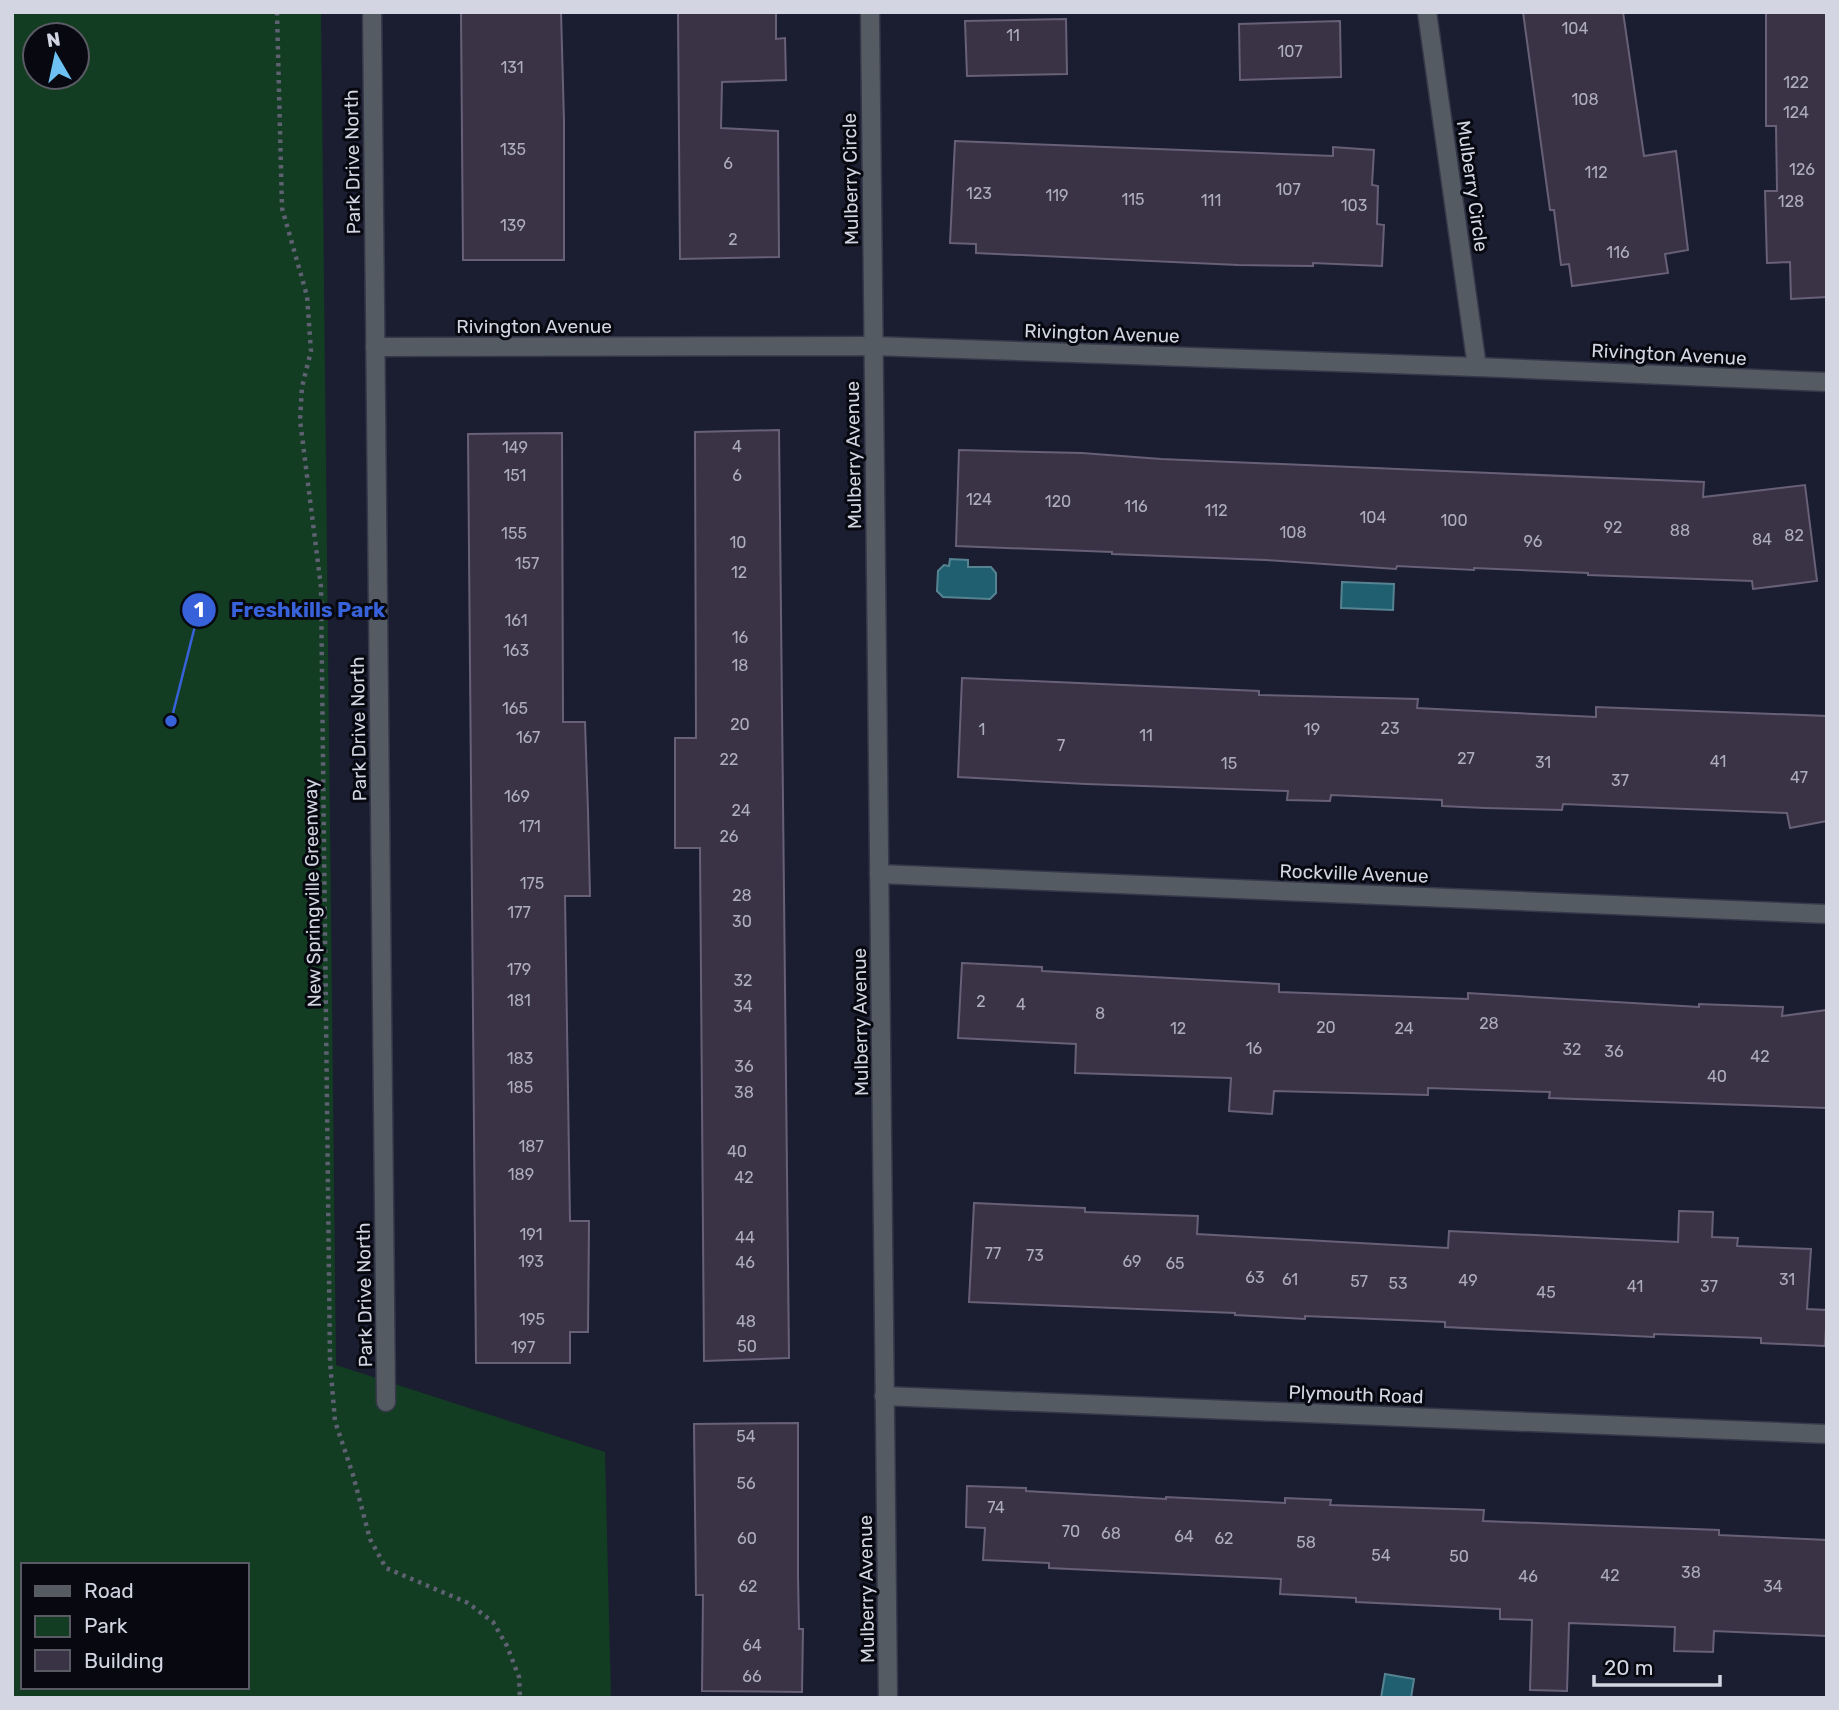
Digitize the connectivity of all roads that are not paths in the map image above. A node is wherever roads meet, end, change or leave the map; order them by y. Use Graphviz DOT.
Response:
graph roads {
  1 [pos="372,12"];
  2 [pos="870,12"];
  3 [pos="1427,12"];
  4 [pos="873,346"];
  5 [pos="375,347"];
  6 [pos="1477,367"];
  7 [pos="1827,382"];
  8 [pos="879,874"];
  9 [pos="1827,914"];
  10 [pos="884,1396"];
  11 [pos="386,1402"];
  12 [pos="1827,1434"];
  13 [pos="888,1698"];
  1 -- 5 [label="street, Park Drive North"];
  2 -- 4 [label="street, Mulberry Circle"];
  3 -- 6 [label="street, Mulberry Circle"];
  4 -- 5 [label="street, Rivington Avenue"];
  4 -- 6 [label="street, Rivington Avenue"];
  4 -- 8 [label="street, Mulberry Avenue"];
  5 -- 11 [label="street, Park Drive North"];
  6 -- 7 [label="street, Rivington Avenue"];
  8 -- 9 [label="street, Rockville Avenue"];
  8 -- 10 [label="street, Mulberry Avenue"];
  10 -- 12 [label="street, Plymouth Road"];
  10 -- 13 [label="street, Mulberry Avenue"];
}
